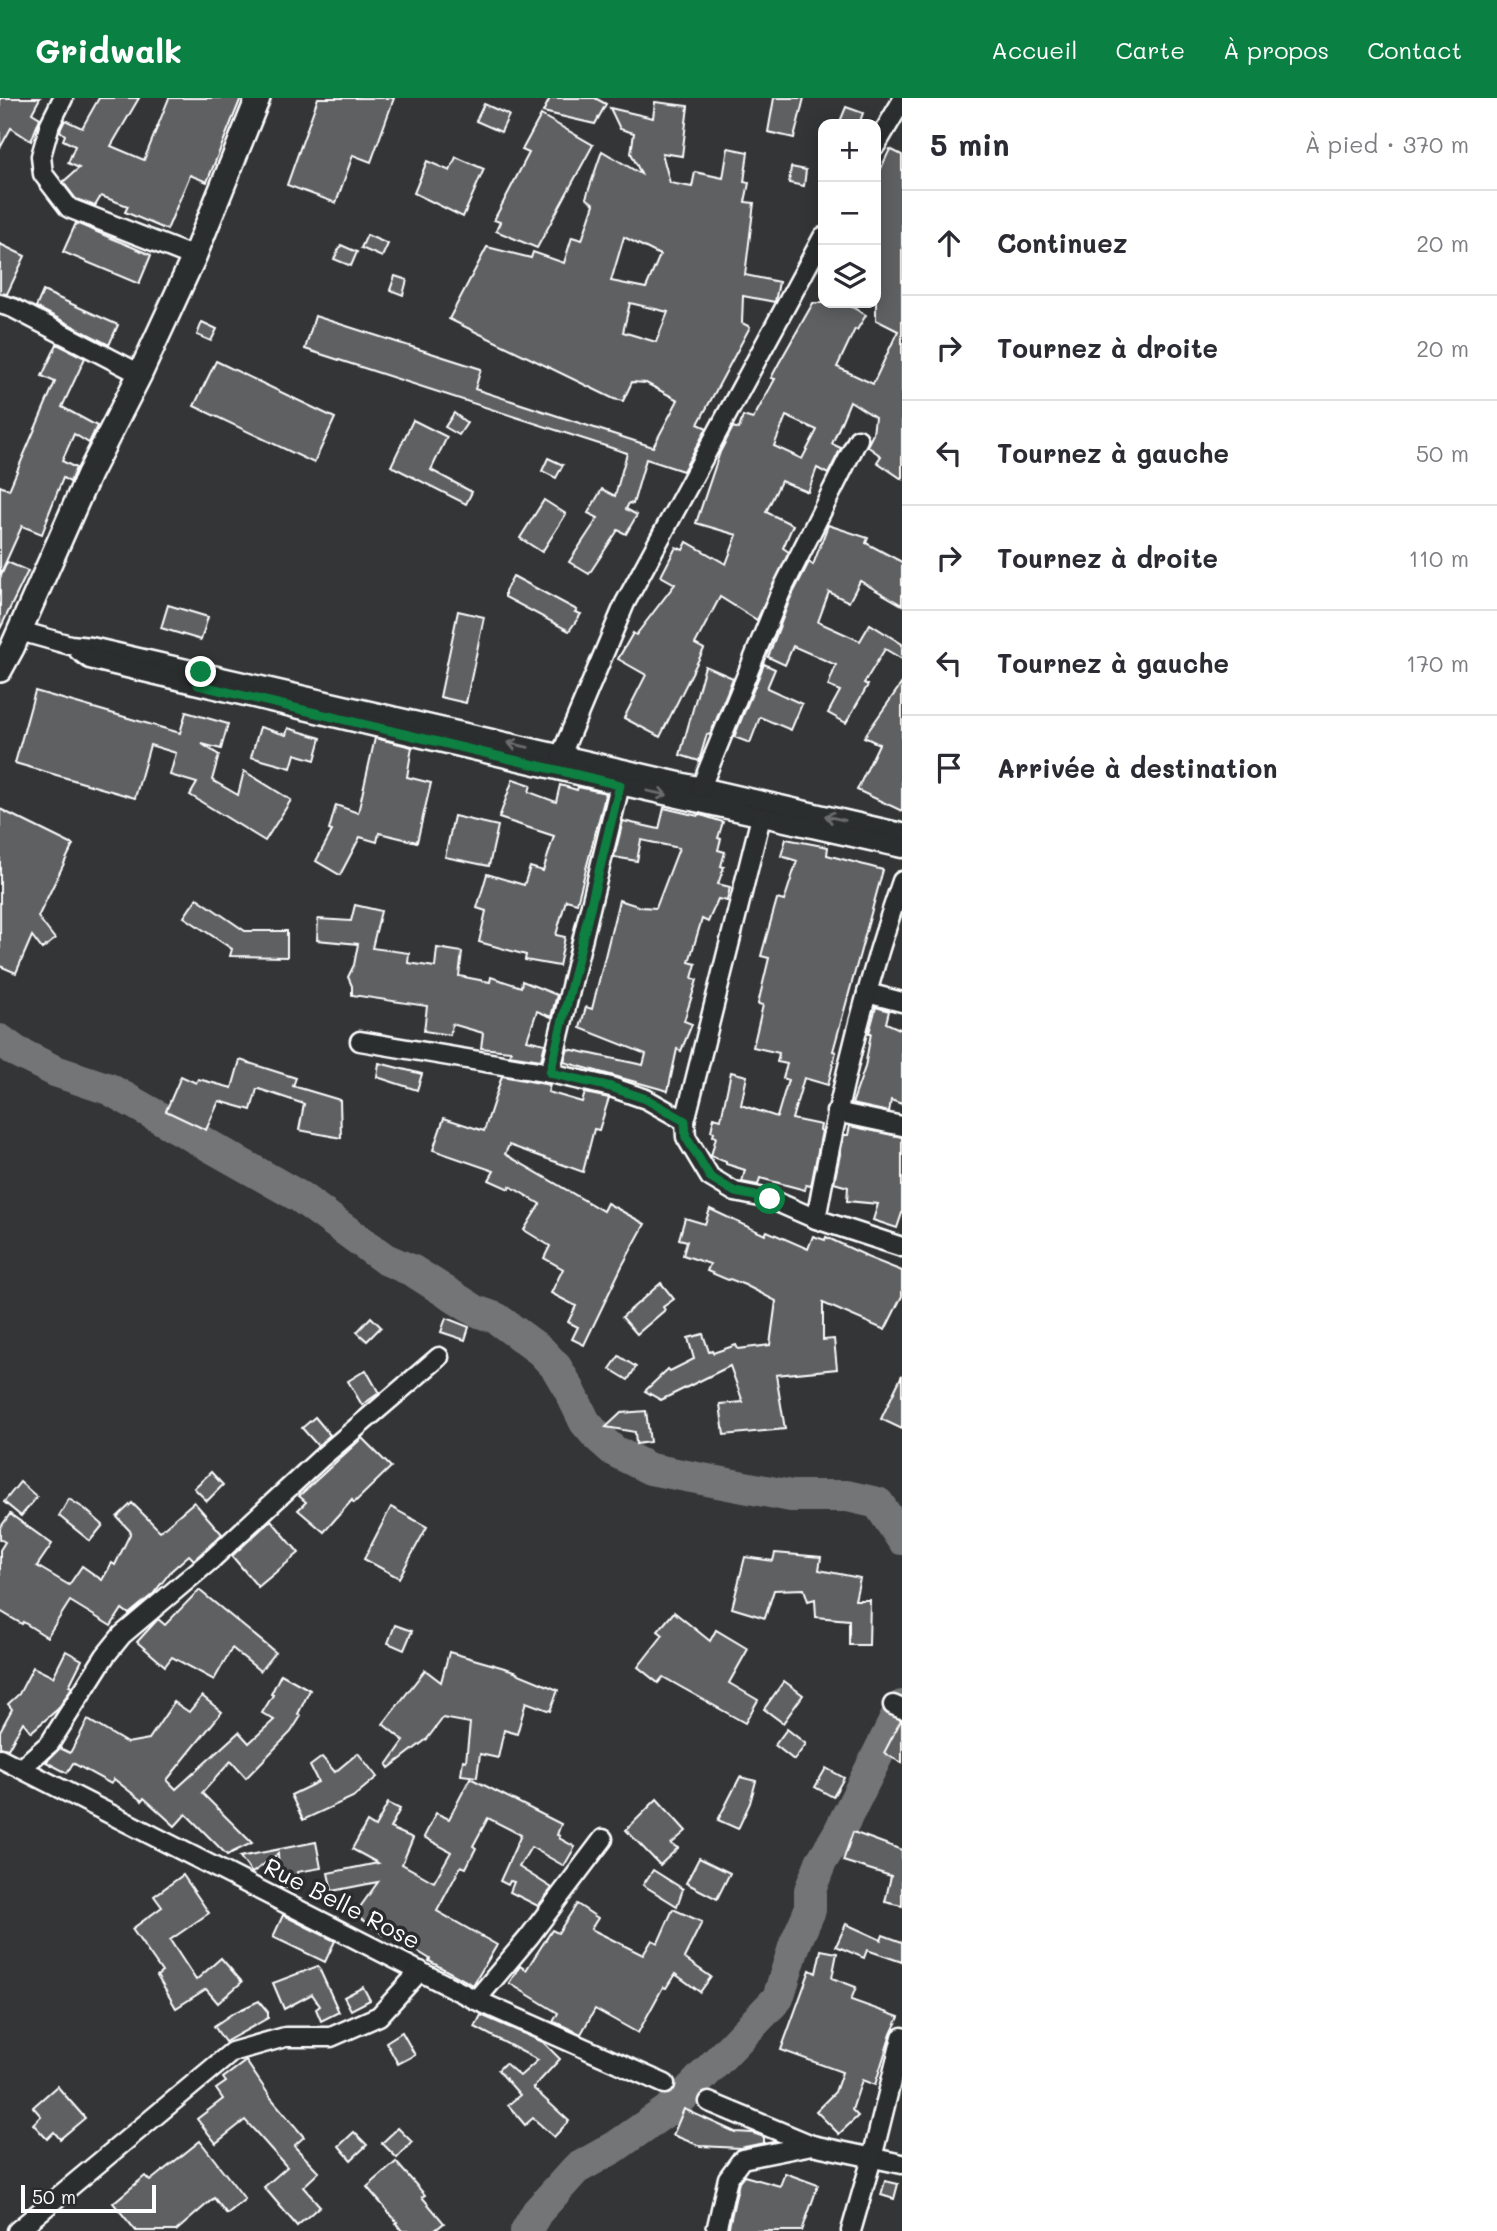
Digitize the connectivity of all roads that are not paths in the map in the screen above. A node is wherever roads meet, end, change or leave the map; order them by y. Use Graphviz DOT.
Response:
graph roads {
  1 [pos="63,98"];
  2 [pos="258,98"];
  3 [pos="902,101"];
  4 [pos="881,137"];
  5 [pos="819,245"];
  6 [pos="194,257"];
  7 [pos="0,304"];
  8 [pos="139,374"];
  9 [pos="858,439"];
  10 [pos="20,631"];
  11 [pos="0,670"];
  12 [pos="200,678"];
  13 [pos="561,755"];
  14 [pos="620,785"];
  15 [pos="701,787"];
  16 [pos="737,803"];
  17 [pos="761,817"];
  18 [pos="902,833"];
  19 [pos="902,848"];
  20 [pos="902,881"];
  21 [pos="867,993"];
  22 [pos="902,1002"];
  23 [pos="360,1041"];
  24 [pos="550,1073"];
  25 [pos="836,1112"];
  26 [pos="685,1121"];
  27 [pos="902,1126"];
  28 [pos="816,1219"];
  29 [pos="902,1247"];
  30 [pos="439,1357"];
  31 [pos="0,1758"];
  32 [pos="21,1768"];
  33 [pos="603,1839"];
  34 [pos="420,1971"];
  35 [pos="476,2000"];
  36 [pos="901,2047"];
  37 [pos="666,2084"];
  38 [pos="709,2102"];
  39 [pos="812,2145"];
  40 [pos="872,2158"];
  41 [pos="902,2164"];
  42 [pos="17,2231"];
  43 [pos="716,2231"];
  44 [pos="851,2231"];
  1 -- 6 [label="street"];
  2 -- 6 [label="street"];
  3 -- 4 [label="street"];
  5 -- 13 [label="street"];
  6 -- 8 [label="street"];
  7 -- 8 [label="street"];
  8 -- 10 [label="street"];
  9 -- 15 [label="street"];
  10 -- 11 [label="street"];
  10 -- 12 [label="street"];
  13 -- 12 [label="street, one-way"];
  12 -- 14 [label="street"];
  13 -- 15 [label="street"];
  14 -- 16 [label="street, one-way"];
  14 -- 24 [label="street"];
  15 -- 16 [label="street"];
  16 -- 17 [label="street"];
  18 -- 16 [label="street, one-way"];
  17 -- 19 [label="street"];
  17 -- 26 [label="street"];
  20 -- 21 [label="street"];
  21 -- 22 [label="street"];
  21 -- 25 [label="street"];
  23 -- 24 [label="street"];
  24 -- 26 [label="street"];
  25 -- 27 [label="street"];
  25 -- 28 [label="street"];
  26 -- 28 [label="street"];
  28 -- 29 [label="street"];
  30 -- 32 [label="street"];
  31 -- 32 [label="street, Rue Belle Rose"];
  32 -- 34 [label="street, Rue Belle Rose"];
  33 -- 35 [label="street"];
  34 -- 35 [label="street, Rue Belle Rose"];
  34 -- 42 [label="street"];
  35 -- 37 [label="street, Rue Belle Rose"];
  36 -- 40 [label="street"];
  38 -- 39 [label="street"];
  39 -- 40 [label="street"];
  39 -- 43 [label="street"];
  40 -- 41 [label="street"];
  40 -- 44 [label="street"];
}
